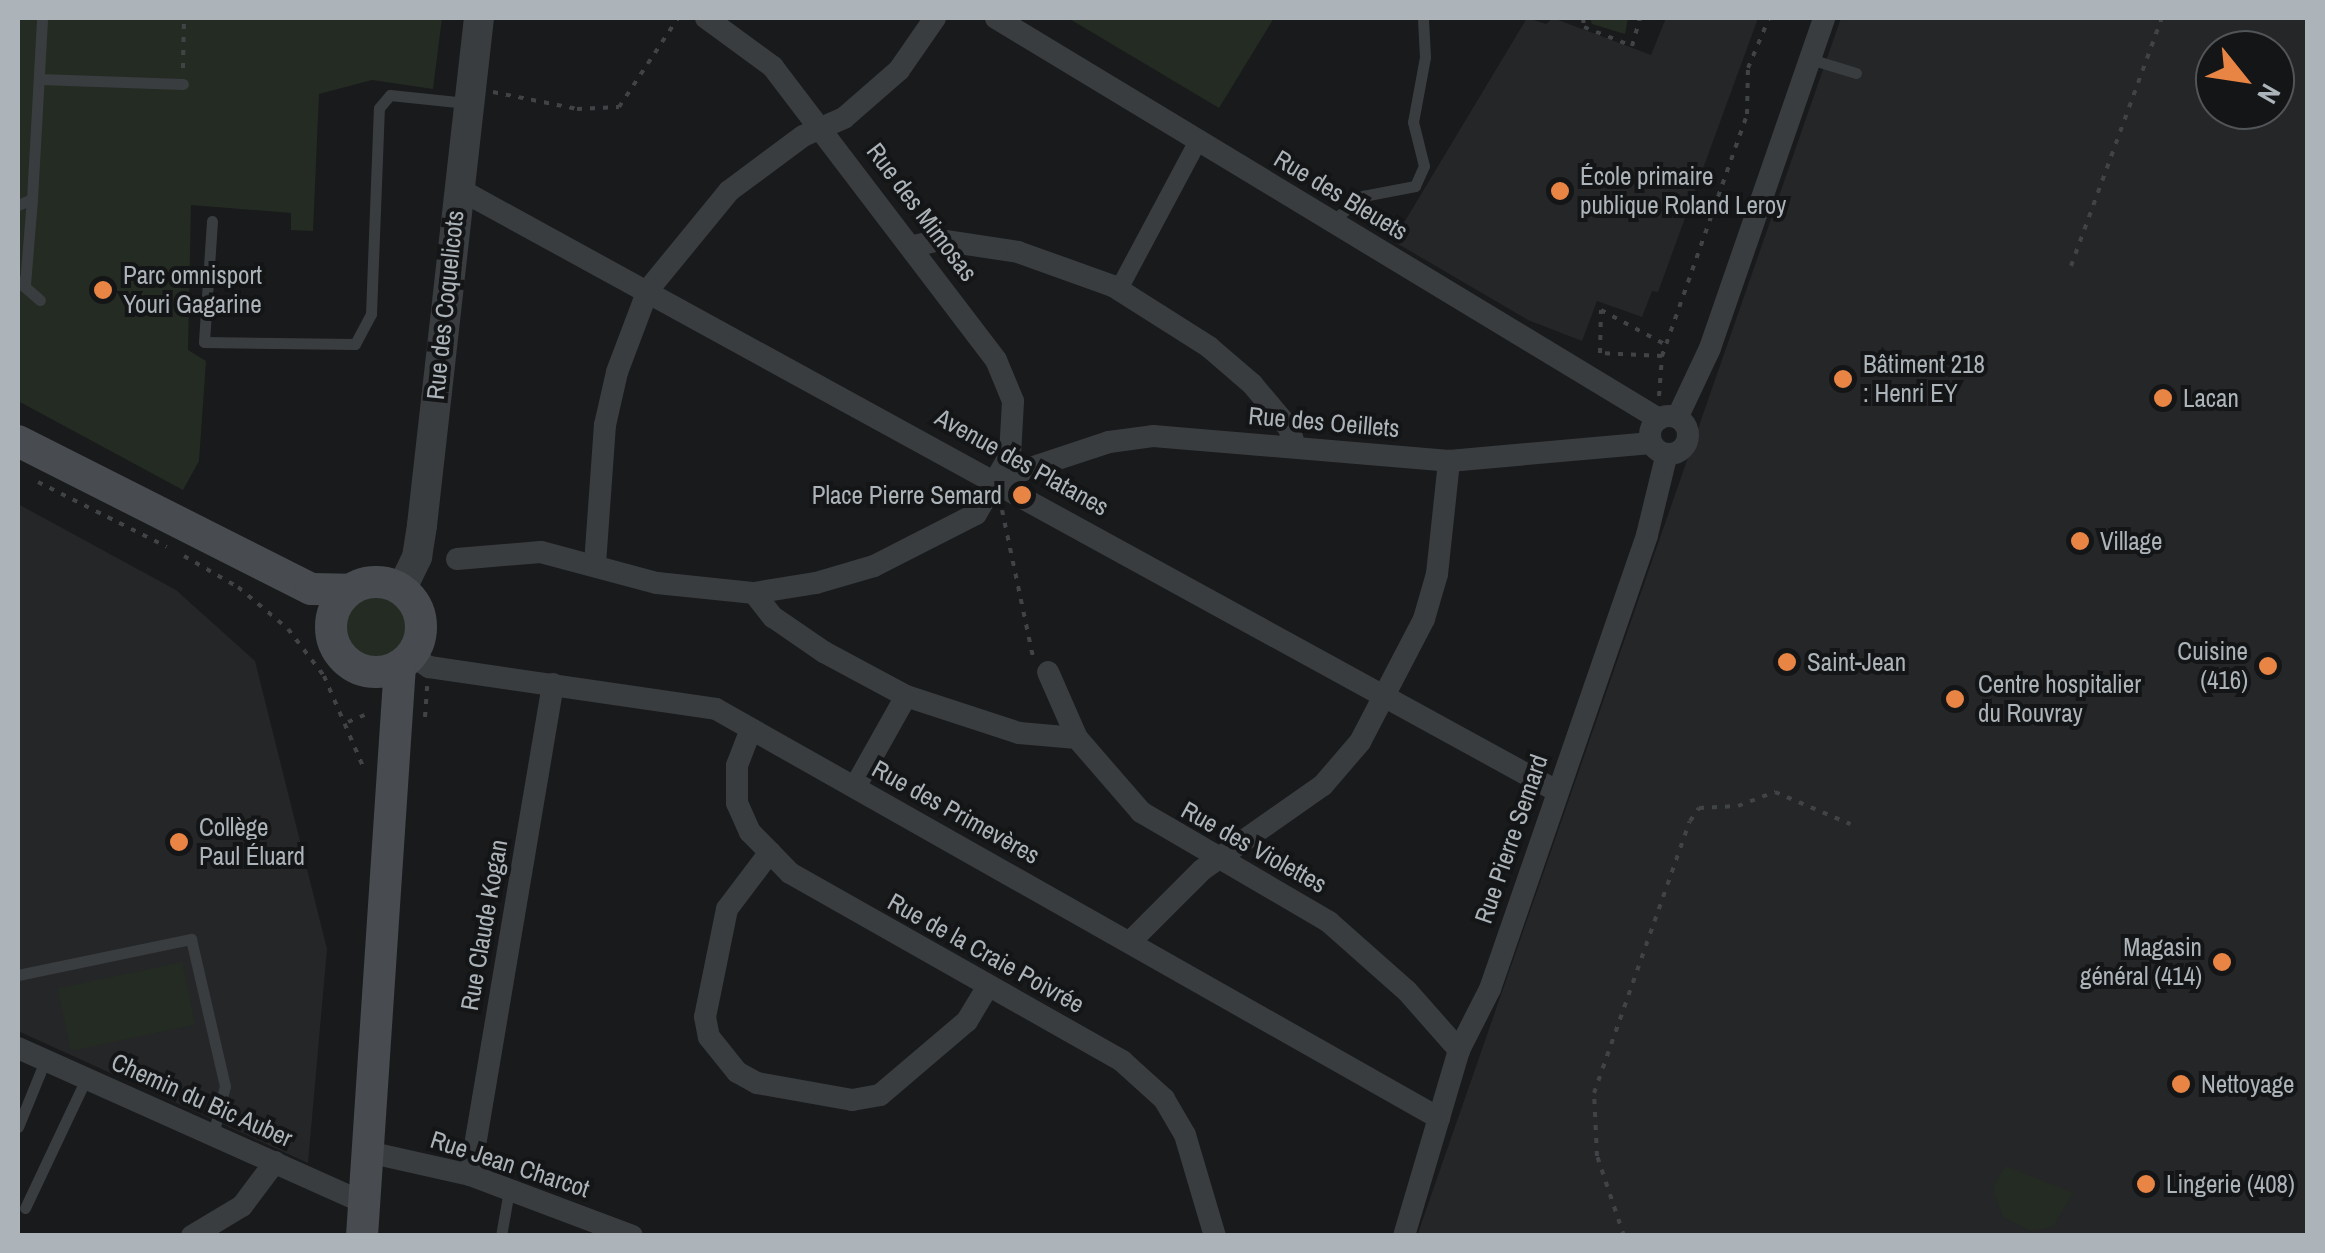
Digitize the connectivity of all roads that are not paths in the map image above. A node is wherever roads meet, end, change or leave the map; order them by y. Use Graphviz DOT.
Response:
graph roads {
  1 [pos="42,18"];
  2 [pos="479,18"];
  3 [pos="706,18"];
  4 [pos="935,18"];
  5 [pos="996,18"];
  6 [pos="1423,18"];
  7 [pos="1824,18"];
  8 [pos="1810,58"];
  9 [pos="1856,73"];
  10 [pos="39,79"];
  11 [pos="183,84"];
  12 [pos="480,98"];
  13 [pos="824,128"];
  14 [pos="1198,141"];
  15 [pos="459,189"];
  16 [pos="32,199"];
  17 [pos="18,205"];
  18 [pos="212,221"];
  19 [pos="1332,221"];
  20 [pos="914,246"];
  21 [pos="21,283"];
  22 [pos="1119,289"];
  23 [pos="648,290"];
  24 [pos="40,300"];
  25 [pos="1662,415"];
  26 [pos="18,441"];
  27 [pos="1295,446"];
  28 [pos="1658,450"];
  29 [pos="1449,461"];
  30 [pos="998,479"];
  31 [pos="204,540"];
  32 [pos="458,559"];
  33 [pos="594,564"];
  34 [pos="350,590"];
  35 [pos="402,590"];
  36 [pos="754,593"];
  37 [pos="332,640"];
  38 [pos="405,660"];
  39 [pos="366,671"];
  40 [pos="1048,672"];
  41 [pos="553,684"];
  42 [pos="1388,694"];
  43 [pos="906,696"];
  44 [pos="751,729"];
  45 [pos="1077,738"];
  46 [pos="380,769"];
  47 [pos="855,787"];
  48 [pos="1556,790"];
  49 [pos="770,852"];
  50 [pos="1222,860"];
  51 [pos="1130,942"];
  52 [pos="18,975"];
  53 [pos="988,986"];
  54 [pos="18,1048"];
  55 [pos="1459,1050"];
  56 [pos="45,1060"];
  57 [pos="86,1079"];
  58 [pos="1439,1118"];
  59 [pos="18,1127"];
  60 [pos="213,1135"];
  61 [pos="368,1152"];
  62 [pos="275,1162"];
  63 [pos="470,1175"];
  64 [pos="510,1189"];
  65 [pos="24,1208"];
  66 [pos="363,1219"];
  67 [pos="192,1236"];
  68 [pos="502,1236"];
  69 [pos="632,1236"];
  70 [pos="1214,1236"];
  71 [pos="1404,1236"];
  1 -- 10 [label="lane"];
  2 -- 12 [label="street, Rue des Coquelicots"];
  3 -- 13 [label="street, Rue des Mimosas"];
  4 -- 13 [label="street"];
  5 -- 14 [label="street, Rue des Bleuets"];
  6 -- 19 [label="lane"];
  7 -- 8 [label="street"];
  8 -- 9 [label="lane"];
  8 -- 25 [label="street"];
  10 -- 11 [label="lane"];
  10 -- 16 [label="lane"];
  12 -- 15 [label="street, Rue des Coquelicots"];
  12 -- 18 [label="lane"];
  13 -- 20 [label="street, Rue des Mimosas"];
  13 -- 23 [label="street"];
  14 -- 19 [label="street, Rue des Bleuets"];
  14 -- 22 [label="street"];
  15 -- 23 [label="street, Avenue des Platanes"];
  15 -- 35 [label="street, Rue des Coquelicots"];
  16 -- 17 [label="lane"];
  16 -- 21 [label="lane"];
  19 -- 25 [label="street, Rue des Bleuets"];
  20 -- 22 [label="street"];
  20 -- 30 [label="street, Rue des Mimosas"];
  21 -- 24 [label="lane"];
  22 -- 27 [label="street"];
  23 -- 30 [label="street, Avenue des Platanes"];
  23 -- 33 [label="street"];
  25 -- 28 [label="street, Rue Pierre Semard"];
  26 -- 31 [label="main road"];
  27 -- 29 [label="street, Rue des Oeillets"];
  27 -- 30 [label="street, Rue des Oeillets"];
  28 -- 29 [label="street, Rue des Oeillets"];
  28 -- 48 [label="street, Rue Pierre Semard"];
  29 -- 42 [label="street"];
  30 -- 36 [label="street, Rue des Mimosas"];
  30 -- 42 [label="street, Avenue des Platanes"];
  31 -- 34 [label="main road"];
  31 -- 37 [label="main road"];
  32 -- 33 [label="street, Rue des Mimosas"];
  33 -- 36 [label="street, Rue des Mimosas"];
  34 -- 35 [label="main road"];
  34 -- 37 [label="main road"];
  35 -- 38 [label="main road"];
  36 -- 43 [label="street"];
  37 -- 39 [label="main road"];
  38 -- 39 [label="main road"];
  38 -- 41 [label="street, Rue des Primevères"];
  38 -- 46 [label="main road"];
  39 -- 46 [label="main road"];
  40 -- 45 [label="street, Rue des Violettes"];
  41 -- 44 [label="street, Rue des Primevères"];
  41 -- 63 [label="street, Rue Claude Kogan"];
  42 -- 48 [label="street, Avenue des Platanes"];
  42 -- 50 [label="street"];
  43 -- 45 [label="street"];
  43 -- 47 [label="street"];
  44 -- 47 [label="street, Rue des Primevères"];
  44 -- 49 [label="street, Rue de la Craie Poivrée"];
  45 -- 50 [label="street, Rue des Violettes"];
  46 -- 61 [label="main road"];
  47 -- 51 [label="street, Rue des Primevères"];
  48 -- 55 [label="street, Rue Pierre Semard"];
  49 -- 53 [label="street, Rue de la Craie Poivrée"];
  49 -- 53 [label="street"];
  50 -- 51 [label="street"];
  50 -- 55 [label="street, Rue des Violettes"];
  51 -- 58 [label="street, Rue des Primevères"];
  52 -- 60 [label="lane"];
  53 -- 70 [label="street, Rue de la Craie Poivrée"];
  54 -- 56 [label="street, Chemin du Bic Auber"];
  55 -- 58 [label="street, Rue Pierre Semard"];
  56 -- 57 [label="street, Chemin du Bic Auber"];
  56 -- 59 [label="lane"];
  57 -- 60 [label="street, Chemin du Bic Auber"];
  57 -- 65 [label="lane"];
  58 -- 71 [label="street, Rue Pierre Semard"];
  60 -- 62 [label="street, Chemin du Bic Auber"];
  61 -- 63 [label="street, Rue Jean Charcot"];
  61 -- 66 [label="main road"];
  62 -- 66 [label="street, Chemin du Bic Auber"];
  62 -- 67 [label="street"];
  63 -- 64 [label="street, Rue Jean Charcot"];
  64 -- 68 [label="lane"];
  64 -- 69 [label="street, Rue Jean Charcot"];
}
